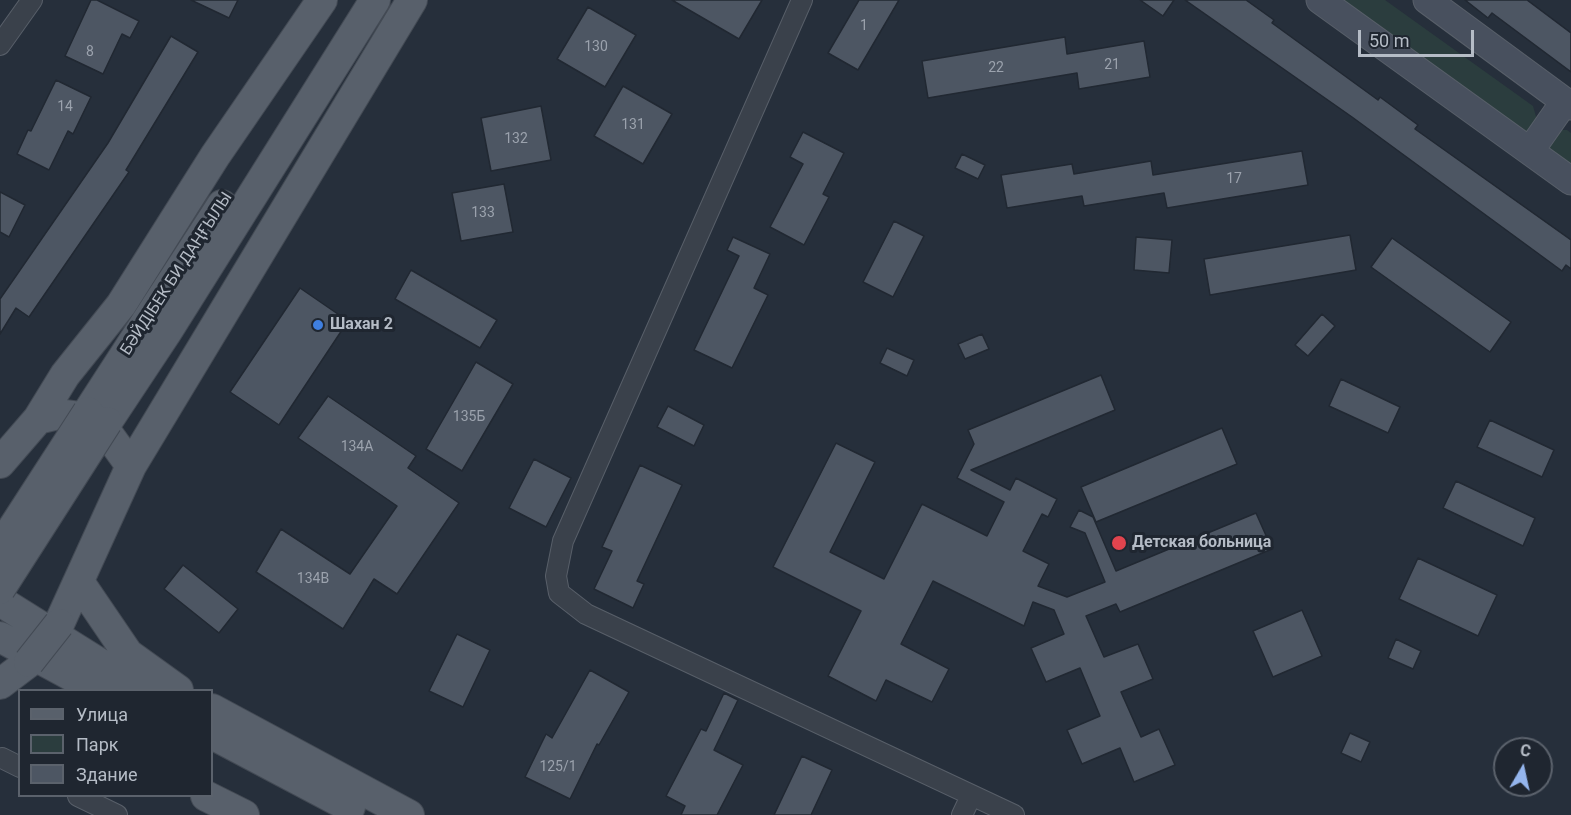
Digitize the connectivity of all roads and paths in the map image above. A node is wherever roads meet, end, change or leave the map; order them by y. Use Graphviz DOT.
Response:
graph roads {
  1 [pos="32,0"];
  2 [pos="322,0"];
  3 [pos="353,0"];
  4 [pos="375,0"];
  5 [pos="412,0"];
  6 [pos="802,0"];
  7 [pos="1320,0"];
  8 [pos="1427,0"];
  9 [pos="0,45"];
  10 [pos="1568,104"];
  11 [pos="1530,151"];
  12 [pos="1571,181"];
  13 [pos="97,417"];
  14 [pos="38,419"];
  15 [pos="3,458"];
  16 [pos="131,466"];
  17 [pos="0,548"];
  18 [pos="79,582"];
  19 [pos="0,589"];
  20 [pos="0,601"];
  21 [pos="0,637"];
  22 [pos="0,686"];
  23 [pos="96,689"];
  24 [pos="140,689"];
  25 [pos="177,689"];
  26 [pos="18,698"];
  27 [pos="213,710"];
  28 [pos="213,735"];
  29 [pos="213,754"];
  30 [pos="971,796"];
  31 [pos="82,797"];
  32 [pos="210,797"];
  33 [pos="117,815"];
  34 [pos="244,815"];
  35 [pos="326,815"];
  36 [pos="366,815"];
  37 [pos="409,815"];
  38 [pos="962,815"];
  39 [pos="1014,815"];
  1 -- 9 [label="street"];
  2 -- 14 [label="main road"];
  3 -- 13 [label="main road, БӘЙДІБЕК БИ ДАҢҒЫЛЫ"];
  4 -- 13 [label="main road, БӘЙДІБЕК БИ ДАҢҒЫЛЫ"];
  5 -- 16 [label="main road"];
  6 -- 30 [label="street"];
  7 -- 11 [label="street"];
  8 -- 10 [label="street"];
  10 -- 11 [label="street"];
  11 -- 12 [label="street"];
  13 -- 17 [label="main road, БӘЙДІБЕК БИ ДАҢҒЫЛЫ, bridge"];
  13 -- 19 [label="main road, bridge"];
  14 -- 15 [label="main road"];
  14 -- 16 [label="main road"];
  16 -- 18 [label="main road"];
  18 -- 22 [label="main road, bridge"];
  18 -- 25 [label="main road"];
  20 -- 24 [label="main road"];
  21 -- 23 [label="main road"];
  22 -- 26 [label="main road"];
  27 -- 37 [label="main road"];
  28 -- 36 [label="main road"];
  29 -- 35 [label="main road"];
  30 -- 38 [label="street"];
  30 -- 39 [label="street"];
  31 -- 33 [label="street"];
  32 -- 34 [label="main road"];
}
